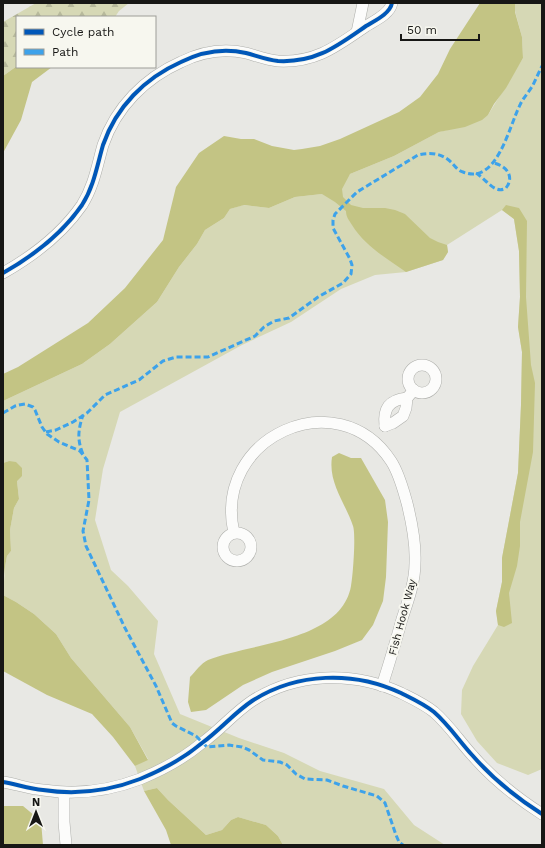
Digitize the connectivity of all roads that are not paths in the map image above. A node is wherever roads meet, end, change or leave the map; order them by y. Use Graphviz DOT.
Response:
graph roads {
  1 [pos="363,3"];
  2 [pos="392,3"];
  3 [pos="357,32"];
  4 [pos="3,273"];
  5 [pos="385,426"];
  6 [pos="374,442"];
  7 [pos="234,533"];
  8 [pos="382,686"];
  9 [pos="3,782"];
  10 [pos="64,793"];
  11 [pos="542,814"];
  12 [pos="66,845"];
  1 -- 3 [label="street"];
  2 -- 3 [label="street"];
  3 -- 4 [label="street"];
  5 -- 5 [label="street"];
  5 -- 6 [label="street"];
  6 -- 7 [label="street, Fish Hook Way"];
  6 -- 8 [label="street, Fish Hook Way"];
  8 -- 10 [label="street"];
  8 -- 11 [label="street"];
  9 -- 10 [label="street"];
  10 -- 12 [label="street"];
}
